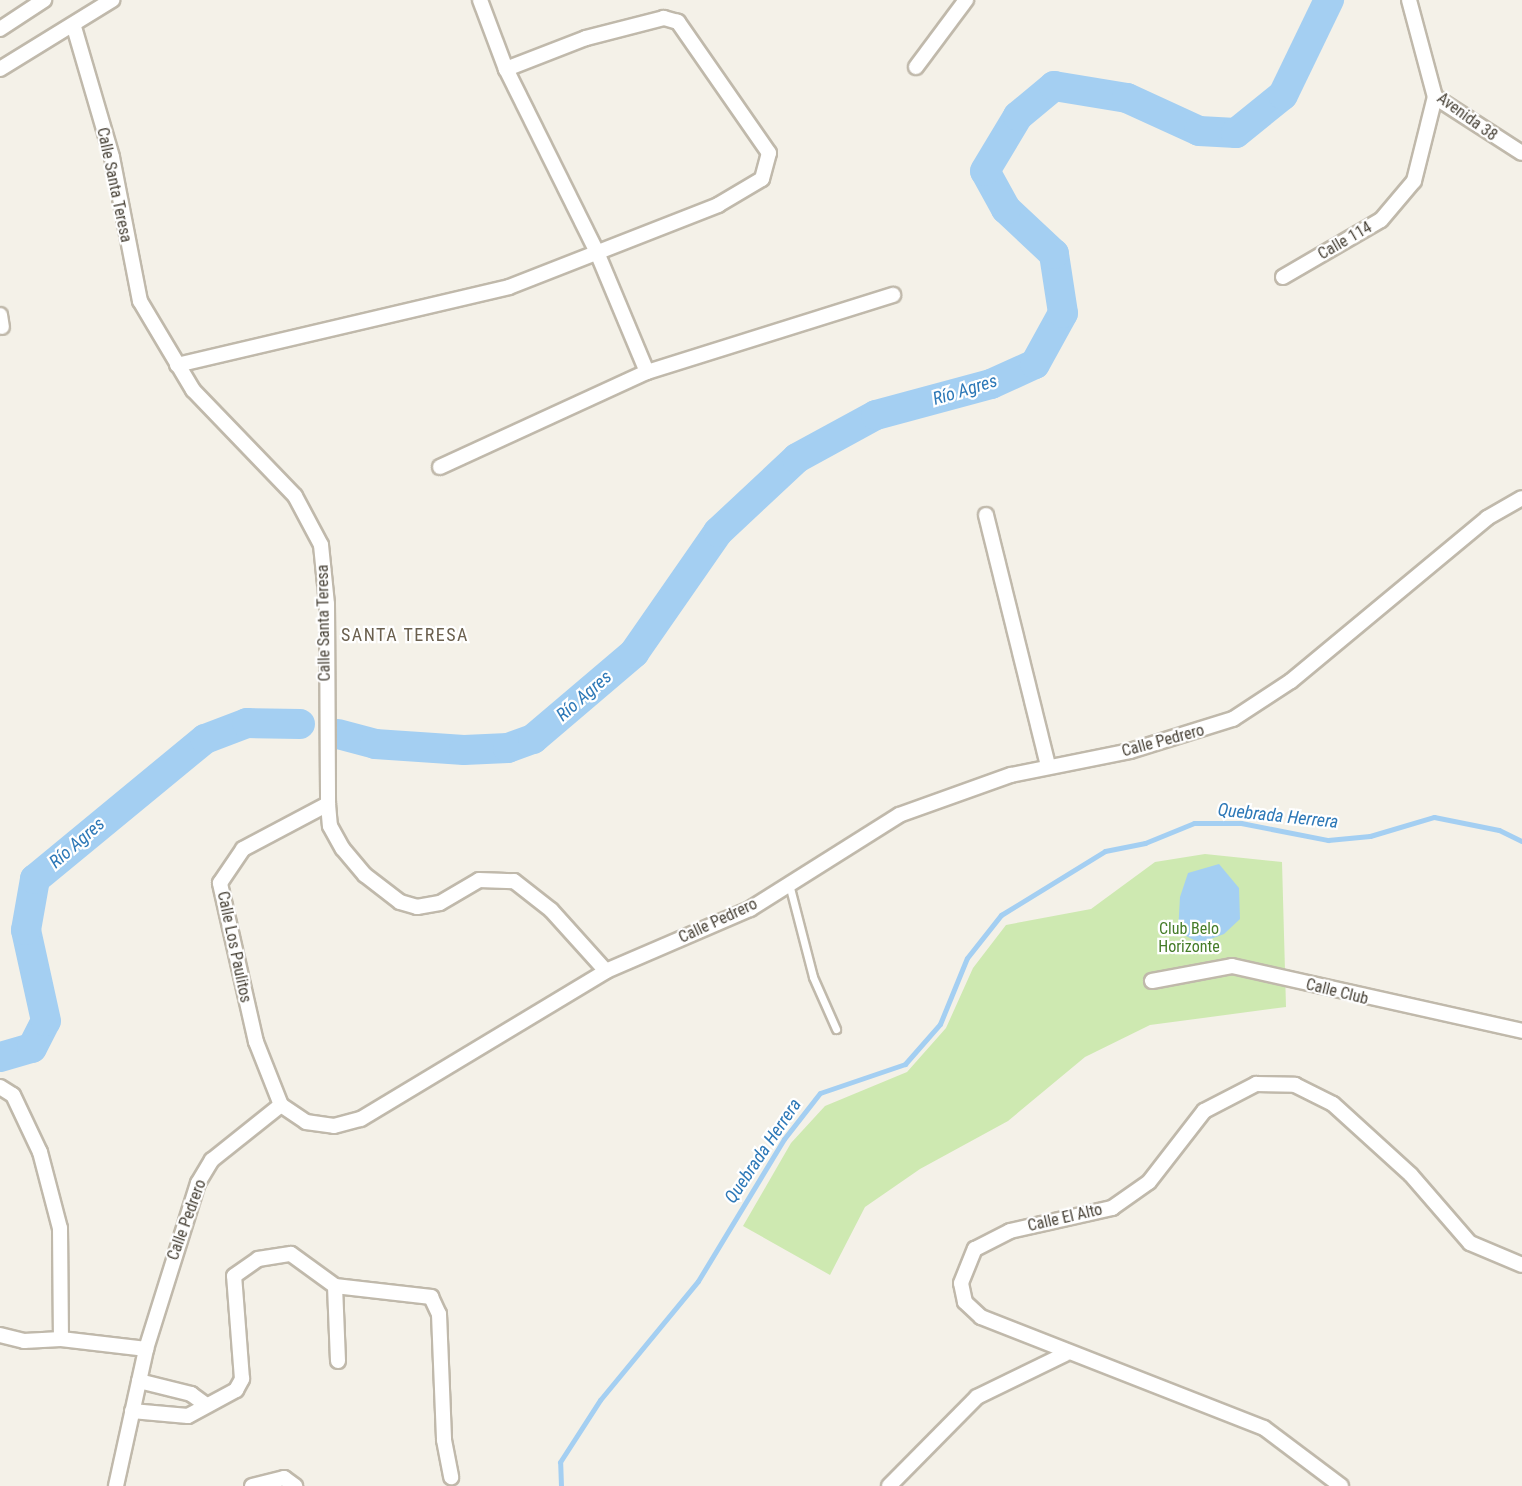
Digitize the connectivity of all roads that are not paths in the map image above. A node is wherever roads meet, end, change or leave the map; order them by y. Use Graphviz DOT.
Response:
graph roads {
  1 [pos="44,0"];
  2 [pos="112,0"];
  3 [pos="480,0"];
  4 [pos="966,0"];
  5 [pos="1409,0"];
  6 [pos="74,27"];
  7 [pos="0,29"];
  8 [pos="916,67"];
  9 [pos="0,69"];
  10 [pos="506,69"];
  11 [pos="1435,97"];
  12 [pos="1522,153"];
  13 [pos="596,250"];
  14 [pos="1283,276"];
  15 [pos="893,295"];
  16 [pos="177,364"];
  17 [pos="647,372"];
  18 [pos="440,466"];
  19 [pos="1522,498"];
  20 [pos="986,515"];
  21 [pos="1048,766"];
  22 [pos="328,804"];
  23 [pos="789,884"];
  24 [pos="606,971"];
  25 [pos="1152,981"];
  26 [pos="836,1029"];
  27 [pos="1522,1031"];
  28 [pos="0,1087"];
  29 [pos="281,1106"];
  30 [pos="1522,1265"];
  31 [pos="335,1286"];
  32 [pos="0,1335"];
  33 [pos="61,1339"];
  34 [pos="146,1349"];
  35 [pos="1065,1354"];
  36 [pos="338,1361"];
  37 [pos="139,1381"];
  38 [pos="206,1405"];
  39 [pos="132,1411"];
  40 [pos="451,1477"];
  41 [pos="116,1486"];
  42 [pos="252,1486"];
  43 [pos="295,1486"];
  44 [pos="889,1486"];
  45 [pos="1341,1486"];
  1 -- 7 [label="street"];
  2 -- 6 [label="street"];
  3 -- 10 [label="street"];
  4 -- 8 [label="street"];
  5 -- 11 [label="street, Avenida 38"];
  6 -- 9 [label="street"];
  6 -- 16 [label="street, Calle Santa Teresa"];
  10 -- 13 [label="street"];
  10 -- 13 [label="street"];
  11 -- 12 [label="street, Avenida 38"];
  11 -- 14 [label="street, Calle 114"];
  13 -- 16 [label="street"];
  13 -- 17 [label="street"];
  15 -- 17 [label="street"];
  16 -- 22 [label="street, Calle Santa Teresa"];
  17 -- 18 [label="street"];
  19 -- 21 [label="street, Calle Pedrero"];
  20 -- 21 [label="street"];
  21 -- 23 [label="street, Calle Pedrero"];
  22 -- 24 [label="street, Calle Santa Teresa"];
  22 -- 29 [label="street, Calle Los Paulitos"];
  23 -- 24 [label="street, Calle Pedrero"];
  23 -- 26 [label="lane"];
  24 -- 29 [label="street, Calle Pedrero"];
  25 -- 27 [label="street, Calle Club"];
  28 -- 33 [label="street"];
  29 -- 34 [label="street, Calle Pedrero"];
  30 -- 35 [label="street, Calle El Alto"];
  31 -- 36 [label="street"];
  31 -- 38 [label="street"];
  31 -- 40 [label="street"];
  32 -- 33 [label="street"];
  33 -- 34 [label="street"];
  34 -- 37 [label="street, Calle Pedrero"];
  35 -- 44 [label="street"];
  35 -- 45 [label="street, Calle El Alto"];
  37 -- 38 [label="street"];
  37 -- 39 [label="street, Calle Pedrero"];
  38 -- 39 [label="street"];
  39 -- 41 [label="street, Calle Pedrero"];
  42 -- 43 [label="street"];
}
